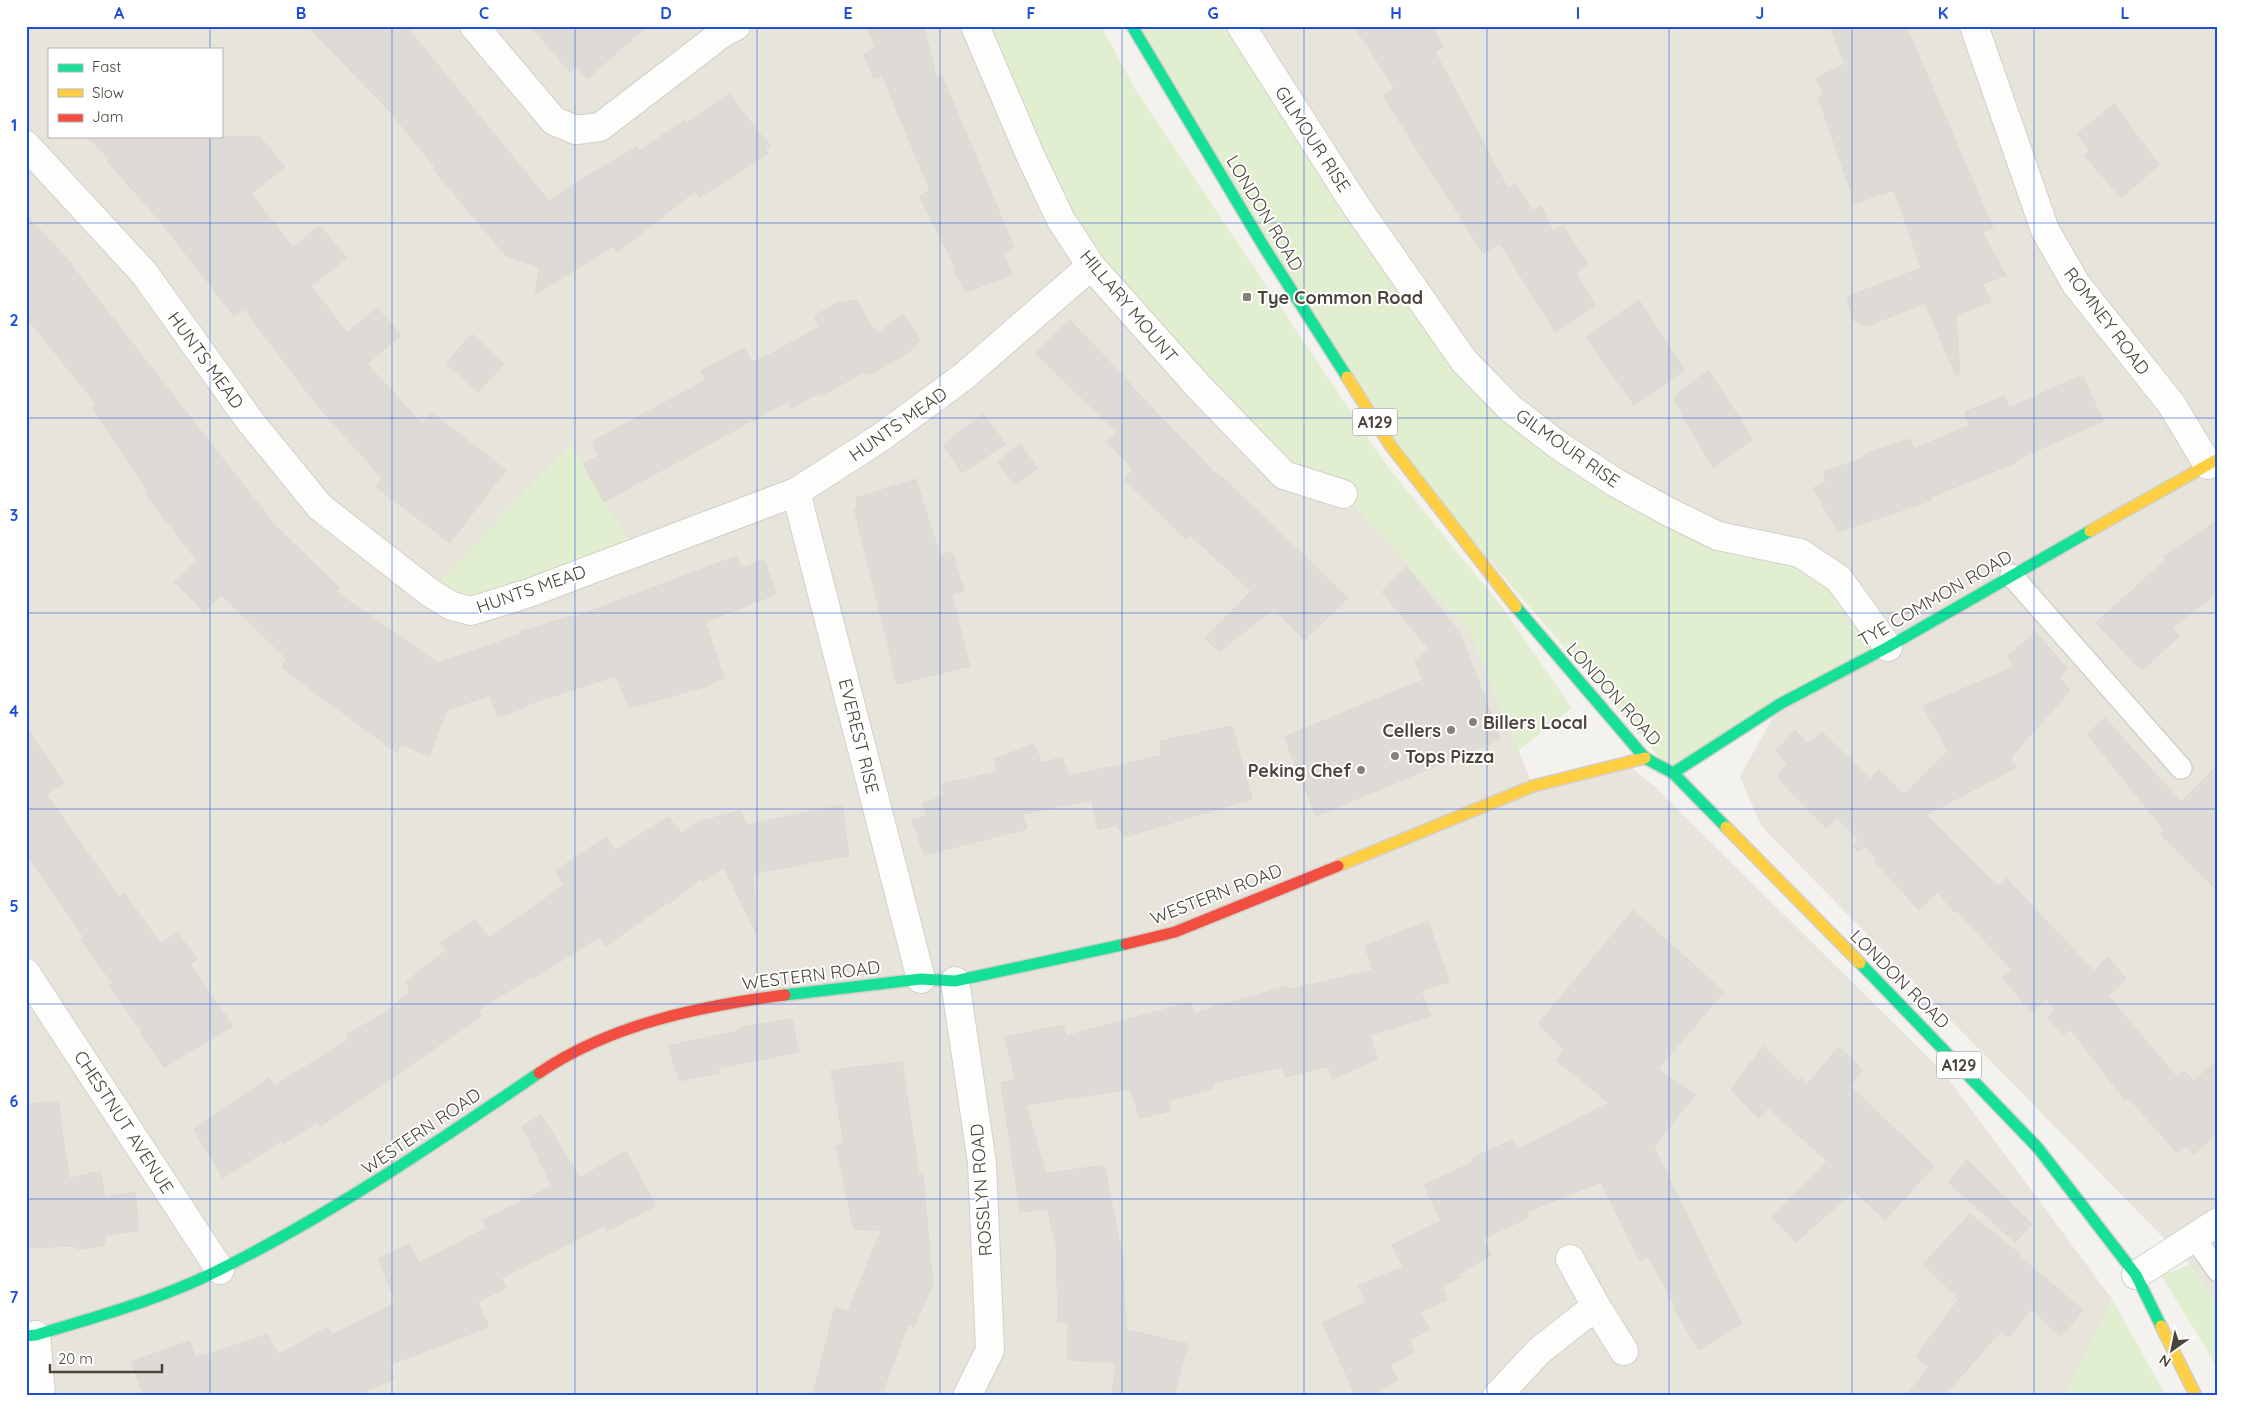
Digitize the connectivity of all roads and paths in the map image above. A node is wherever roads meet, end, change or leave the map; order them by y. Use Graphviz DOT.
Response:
graph roads {
  1 [pos="474,26"];
  2 [pos="736,26"];
  3 [pos="975,26"];
  4 [pos="1132,26"];
  5 [pos="1241,26"];
  6 [pos="1974,26"];
  7 [pos="26,145"];
  8 [pos="1091,266"];
  9 [pos="2213,462"];
  10 [pos="796,492"];
  11 [pos="1343,494"];
  12 [pos="2011,574"];
  13 [pos="1888,647"];
  14 [pos="1645,758"];
  15 [pos="2181,768"];
  16 [pos="1673,773"];
  17 [pos="26,973"];
  18 [pos="921,979"];
  19 [pos="955,981"];
  20 [pos="2218,1222"];
  21 [pos="2194,1237"];
  22 [pos="1570,1259"];
  23 [pos="220,1270"];
  24 [pos="2218,1271"];
  25 [pos="2136,1275"];
  26 [pos="1596,1306"];
  27 [pos="31,1336"];
  28 [pos="1624,1352"];
  29 [pos="41,1396"];
  30 [pos="967,1396"];
  31 [pos="1497,1396"];
  32 [pos="2196,1396"];
  1 -- 2 [label="street"];
  3 -- 8 [label="street, HILLARY MOUNT"];
  4 -- 14 [label="street, LONDON ROAD / A129"];
  5 -- 13 [label="street, GILMOUR RISE"];
  6 -- 9 [label="street, ROMNEY ROAD"];
  7 -- 10 [label="street, HUNTS MEAD"];
  8 -- 10 [label="street, HUNTS MEAD"];
  8 -- 11 [label="street, HILLARY MOUNT"];
  9 -- 12 [label="street, TYE COMMON ROAD"];
  10 -- 18 [label="street, EVEREST RISE"];
  12 -- 13 [label="street, TYE COMMON ROAD"];
  12 -- 15 [label="lane"];
  13 -- 16 [label="street, TYE COMMON ROAD"];
  14 -- 16 [label="street, LONDON ROAD / A129"];
  14 -- 19 [label="street, WESTERN ROAD"];
  16 -- 25 [label="street, LONDON ROAD / A129"];
  17 -- 23 [label="street, CHESTNUT AVENUE"];
  18 -- 19 [label="street, WESTERN ROAD"];
  18 -- 23 [label="street, WESTERN ROAD"];
  19 -- 30 [label="street, ROSSLYN ROAD"];
  20 -- 21 [label="street"];
  21 -- 24 [label="lane"];
  21 -- 25 [label="street"];
  22 -- 26 [label="street"];
  23 -- 27 [label="street, WESTERN ROAD"];
  25 -- 32 [label="street, LONDON ROAD / A129"];
  26 -- 28 [label="street"];
  26 -- 31 [label="street"];
  27 -- 29 [label="street"];
}
